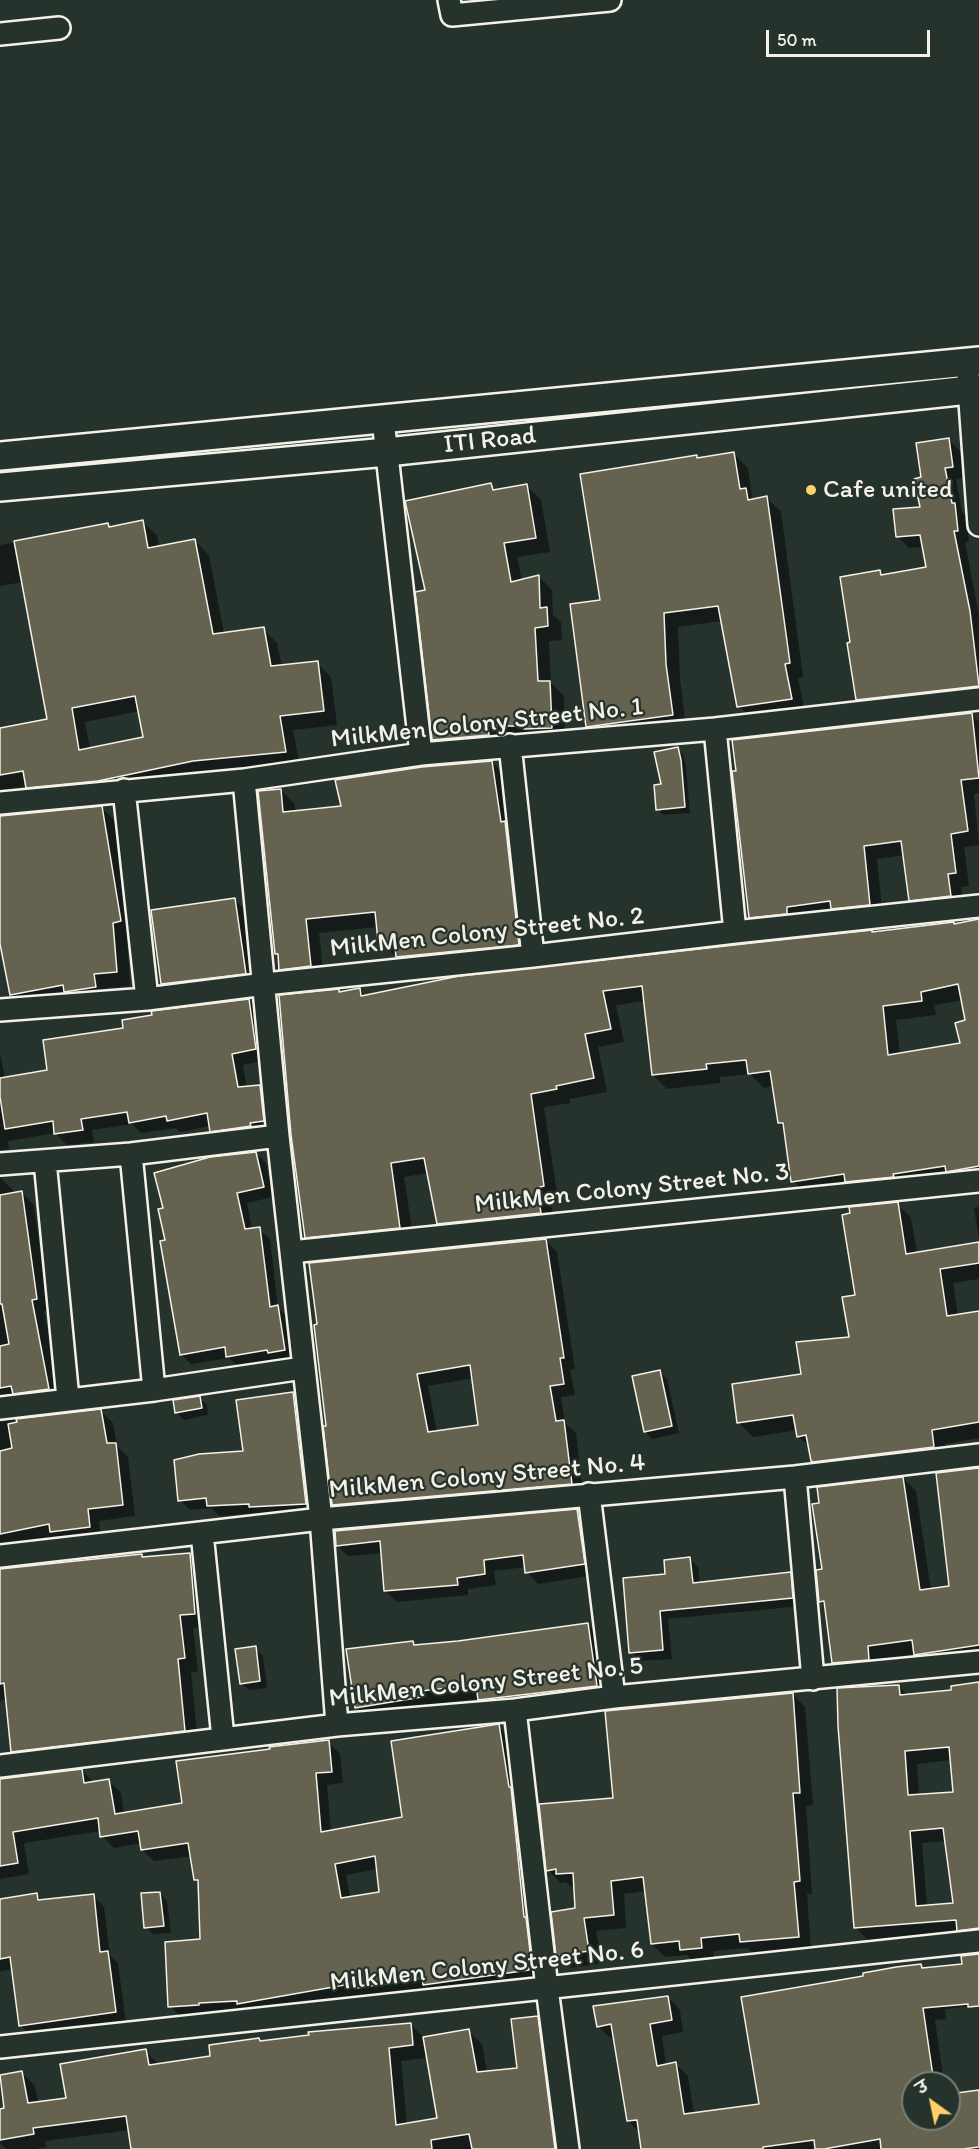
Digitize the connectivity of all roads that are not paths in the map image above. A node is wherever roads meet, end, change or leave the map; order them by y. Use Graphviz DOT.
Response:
graph roads {
  1 [pos="449,0"];
  2 [pos="610,0"];
  3 [pos="59,28"];
  4 [pos="0,34"];
  5 [pos="973,362"];
  6 [pos="974,389"];
  7 [pos="383,420"];
  8 [pos="387,452"];
  9 [pos="0,456"];
  10 [pos="0,487"];
  11 [pos="979,525"];
  12 [pos="979,699"];
  13 [pos="715,729"];
  14 [pos="510,745"];
  15 [pos="421,754"];
  16 [pos="244,780"];
  17 [pos="124,790"];
  18 [pos="0,803"];
  19 [pos="979,906"];
  20 [pos="735,932"];
  21 [pos="532,956"];
  22 [pos="265,984"];
  23 [pos="147,999"];
  24 [pos="0,1010"];
  25 [pos="278,1136"];
  26 [pos="131,1154"];
  27 [pos="45,1161"];
  28 [pos="0,1164"];
  29 [pos="979,1181"];
  30 [pos="291,1252"];
  31 [pos="303,1368"];
  32 [pos="154,1390"];
  33 [pos="68,1399"];
  34 [pos="0,1408"];
  35 [pos="979,1455"];
  36 [pos="795,1478"];
  37 [pos="589,1494"];
  38 [pos="321,1519"];
  39 [pos="202,1533"];
  40 [pos="0,1556"];
  41 [pos="979,1662"];
  42 [pos="813,1679"];
  43 [pos="615,1697"];
  44 [pos="515,1710"];
  45 [pos="337,1725"];
  46 [pos="223,1738"];
  47 [pos="0,1766"];
  48 [pos="979,1941"];
  49 [pos="547,1988"];
  50 [pos="0,2047"];
  51 [pos="568,2149"];
  1 -- 2 [label="street"];
  3 -- 4 [label="street"];
  5 -- 6 [label="street"];
  5 -- 7 [label="street, ITI Road"];
  6 -- 8 [label="street, ITI Road"];
  6 -- 11 [label="street"];
  7 -- 8 [label="street"];
  7 -- 9 [label="street, ITI Road"];
  8 -- 10 [label="street, ITI Road"];
  8 -- 15 [label="street"];
  12 -- 13 [label="street, MilkMen Colony Street No. 1"];
  13 -- 14 [label="street, MilkMen Colony Street No. 1"];
  13 -- 20 [label="street"];
  14 -- 15 [label="street, MilkMen Colony Street No. 1"];
  14 -- 21 [label="street"];
  15 -- 16 [label="street, MilkMen Colony Street No. 1"];
  16 -- 17 [label="street, MilkMen Colony Street No. 1"];
  16 -- 22 [label="street"];
  17 -- 18 [label="street, MilkMen Colony Street No. 1"];
  17 -- 23 [label="street"];
  19 -- 20 [label="street, MilkMen Colony Street No. 2"];
  20 -- 21 [label="street, MilkMen Colony Street No. 2"];
  21 -- 22 [label="street, MilkMen Colony Street No. 2"];
  22 -- 23 [label="street, MilkMen Colony Street No. 2"];
  22 -- 25 [label="street"];
  23 -- 24 [label="street, MilkMen Colony Street No. 2"];
  25 -- 26 [label="street"];
  25 -- 30 [label="street"];
  26 -- 27 [label="street"];
  26 -- 32 [label="street"];
  27 -- 28 [label="street"];
  27 -- 33 [label="street"];
  29 -- 30 [label="street, MilkMen Colony Street No. 3"];
  30 -- 31 [label="street"];
  31 -- 32 [label="street"];
  31 -- 38 [label="street"];
  32 -- 33 [label="street"];
  33 -- 34 [label="street"];
  35 -- 36 [label="street, MilkMen Colony Street No. 4"];
  36 -- 37 [label="street, MilkMen Colony Street No. 4"];
  36 -- 42 [label="street"];
  37 -- 38 [label="street, MilkMen Colony Street No. 4"];
  37 -- 43 [label="street"];
  38 -- 39 [label="street, MilkMen Colony Street No. 4"];
  38 -- 45 [label="street"];
  39 -- 40 [label="street, MilkMen Colony Street No. 4"];
  39 -- 46 [label="street"];
  41 -- 42 [label="street, MilkMen Colony Street No. 5"];
  42 -- 43 [label="street, MilkMen Colony Street No. 5"];
  43 -- 44 [label="street, MilkMen Colony Street No. 5"];
  44 -- 45 [label="street, MilkMen Colony Street No. 5"];
  44 -- 49 [label="street"];
  45 -- 46 [label="street, MilkMen Colony Street No. 5"];
  46 -- 47 [label="street, MilkMen Colony Street No. 5"];
  48 -- 49 [label="street, MilkMen Colony Street No. 6"];
  49 -- 50 [label="street, MilkMen Colony Street No. 6"];
  49 -- 51 [label="street"];
}
